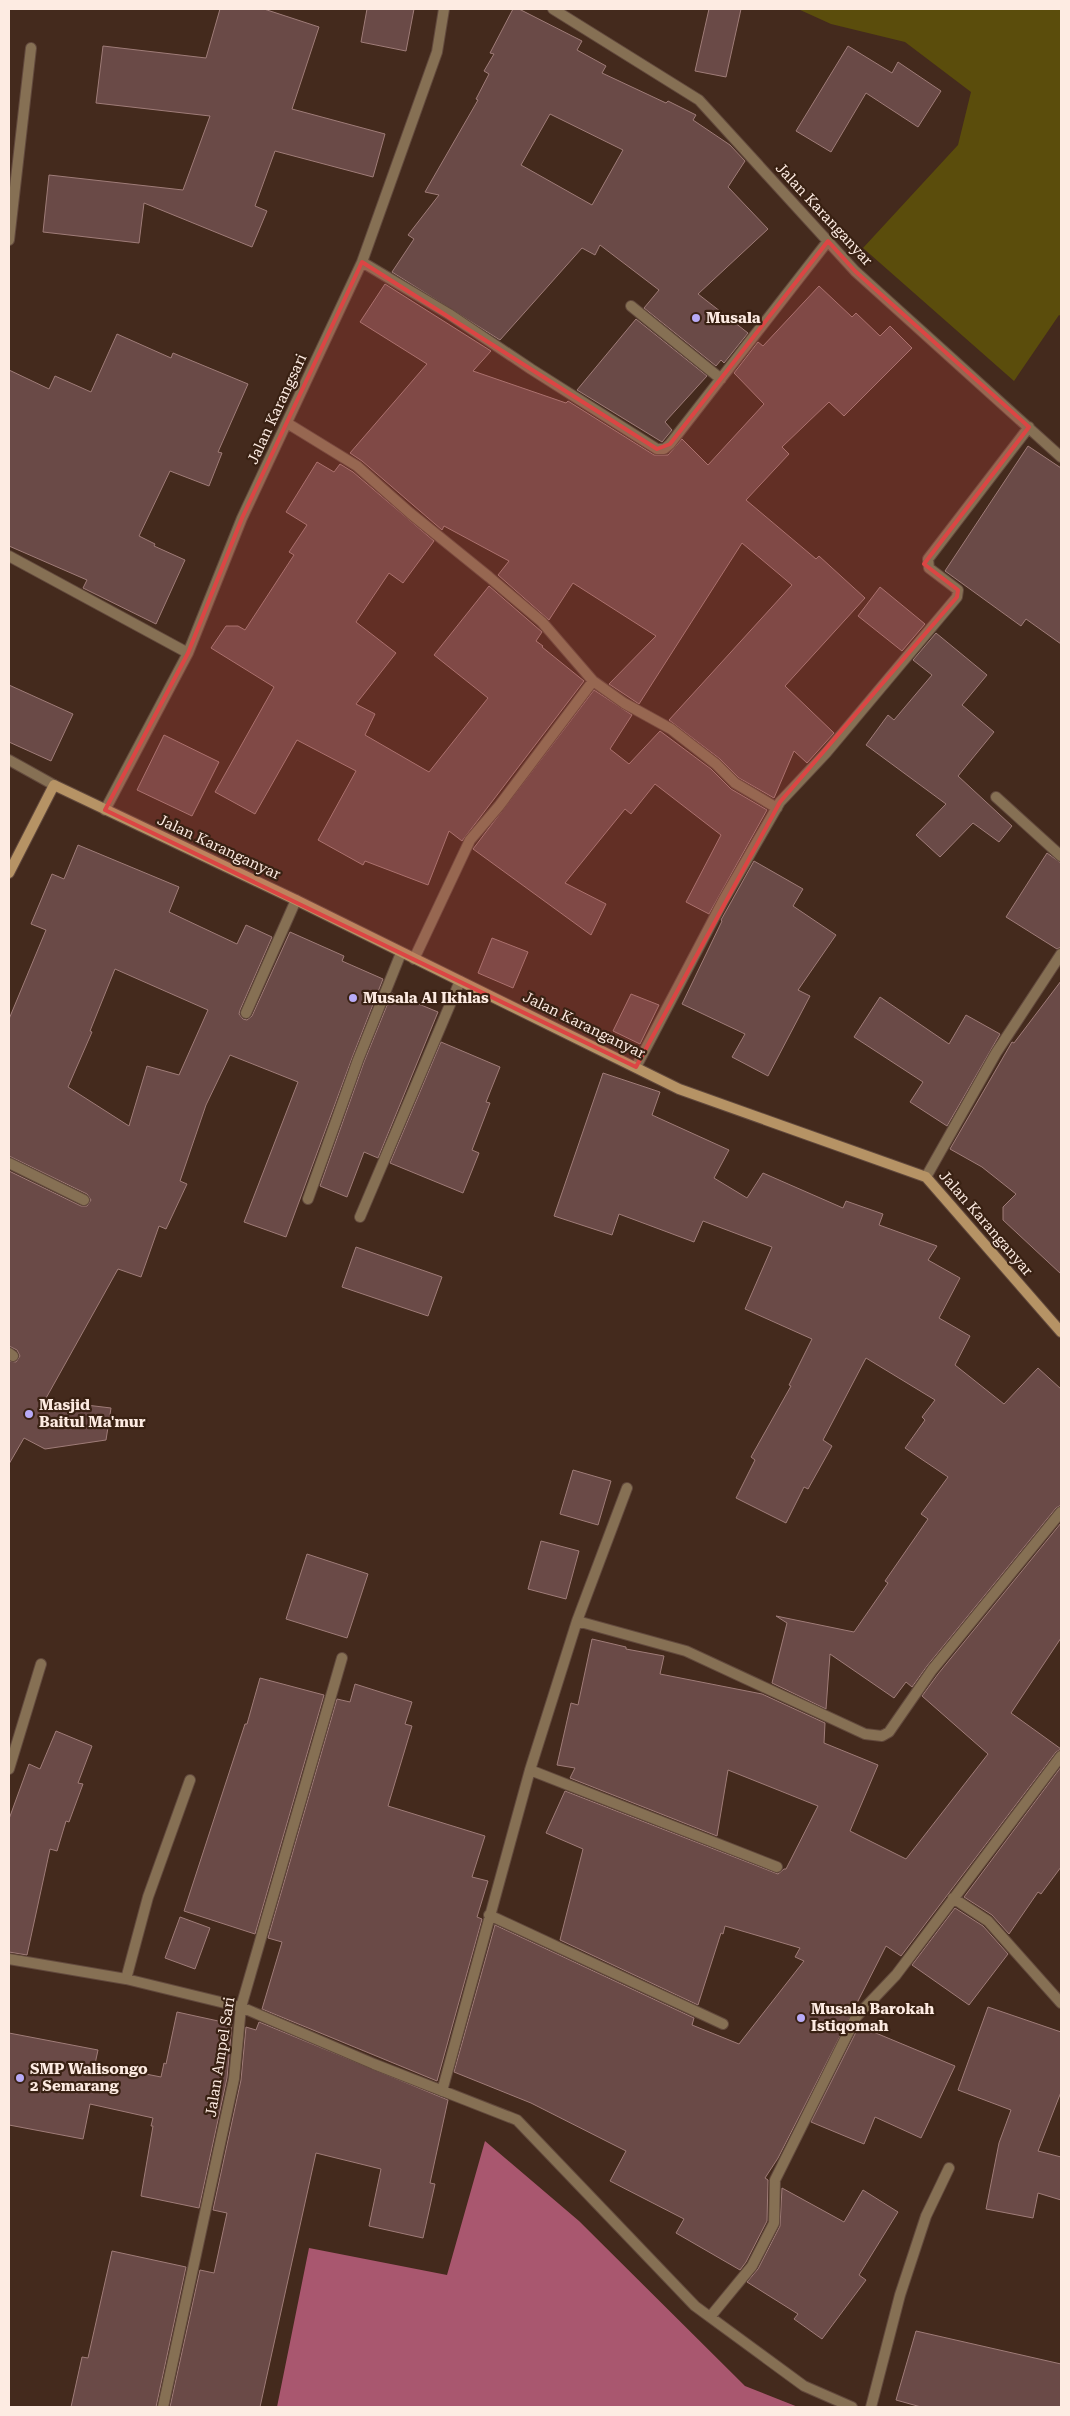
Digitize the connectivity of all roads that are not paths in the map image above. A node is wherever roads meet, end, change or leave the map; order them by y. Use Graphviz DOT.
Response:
graph roads {
  1 [pos="444,9"];
  2 [pos="554,9"];
  3 [pos="31,48"];
  4 [pos="9,240"];
  5 [pos="828,241"];
  6 [pos="362,262"];
  7 [pos="631,306"];
  8 [pos="721,379"];
  9 [pos="287,423"];
  10 [pos="1029,427"];
  11 [pos="1061,457"];
  12 [pos="9,556"];
  13 [pos="188,653"];
  14 [pos="593,681"];
  15 [pos="9,760"];
  16 [pos="54,786"];
  17 [pos="996,797"];
  18 [pos="777,808"];
  19 [pos="105,810"];
  20 [pos="1061,856"];
  21 [pos="9,873"];
  22 [pos="296,900"];
  23 [pos="401,953"];
  24 [pos="1061,954"];
  25 [pos="414,959"];
  26 [pos="460,981"];
  27 [pos="246,1013"];
  28 [pos="636,1067"];
  29 [pos="9,1163"];
  30 [pos="926,1178"];
  31 [pos="308,1199"];
  32 [pos="84,1200"];
  33 [pos="360,1217"];
  34 [pos="1061,1332"];
  35 [pos="627,1488"];
  36 [pos="1061,1512"];
  37 [pos="577,1621"];
  38 [pos="342,1658"];
  39 [pos="41,1664"];
  40 [pos="1061,1756"];
  41 [pos="9,1769"];
  42 [pos="530,1770"];
  43 [pos="190,1780"];
  44 [pos="777,1867"];
  45 [pos="953,1898"];
  46 [pos="489,1915"];
  47 [pos="9,1959"];
  48 [pos="126,1979"];
  49 [pos="1061,2003"];
  50 [pos="241,2007"];
  51 [pos="723,2024"];
  52 [pos="442,2091"];
  53 [pos="948,2168"];
  54 [pos="710,2317"];
  55 [pos="163,2407"];
  56 [pos="852,2407"];
  57 [pos="871,2407"];
  1 -- 6 [label="street, Jalan Karangsari"];
  2 -- 5 [label="street, Jalan Karanganyar"];
  3 -- 4 [label="street"];
  5 -- 8 [label="street"];
  5 -- 10 [label="street, Jalan Karanganyar"];
  6 -- 8 [label="street"];
  6 -- 9 [label="street, Jalan Karangsari"];
  7 -- 8 [label="street"];
  9 -- 13 [label="street, Jalan Karangsari"];
  9 -- 14 [label="street"];
  10 -- 11 [label="street, Jalan Karanganyar"];
  10 -- 18 [label="street"];
  12 -- 13 [label="street"];
  13 -- 19 [label="street, Jalan Karangsari"];
  14 -- 18 [label="street"];
  14 -- 25 [label="street"];
  15 -- 16 [label="street"];
  16 -- 19 [label="street, Jalan Karanganyar"];
  16 -- 21 [label="street"];
  17 -- 20 [label="street"];
  18 -- 28 [label="street"];
  19 -- 22 [label="street, Jalan Karanganyar"];
  22 -- 23 [label="street, Jalan Karanganyar"];
  22 -- 27 [label="street"];
  23 -- 25 [label="street, Jalan Karanganyar"];
  23 -- 31 [label="street"];
  24 -- 30 [label="street"];
  25 -- 26 [label="street, Jalan Karanganyar"];
  26 -- 28 [label="street, Jalan Karanganyar"];
  26 -- 33 [label="street"];
  28 -- 30 [label="street, Jalan Karanganyar"];
  29 -- 32 [label="street"];
  30 -- 34 [label="street, Jalan Karanganyar"];
  35 -- 37 [label="street"];
  36 -- 37 [label="street"];
  37 -- 42 [label="street"];
  38 -- 50 [label="street, Jalan Ampel Sari"];
  39 -- 41 [label="street"];
  40 -- 45 [label="street"];
  42 -- 44 [label="street"];
  42 -- 46 [label="street"];
  43 -- 48 [label="street"];
  45 -- 49 [label="street"];
  45 -- 54 [label="street"];
  46 -- 51 [label="street"];
  46 -- 52 [label="street"];
  47 -- 48 [label="street"];
  48 -- 50 [label="street"];
  50 -- 52 [label="street"];
  50 -- 55 [label="street, Jalan Ampel Sari"];
  52 -- 54 [label="street"];
  53 -- 57 [label="street"];
  54 -- 56 [label="street"];
}
